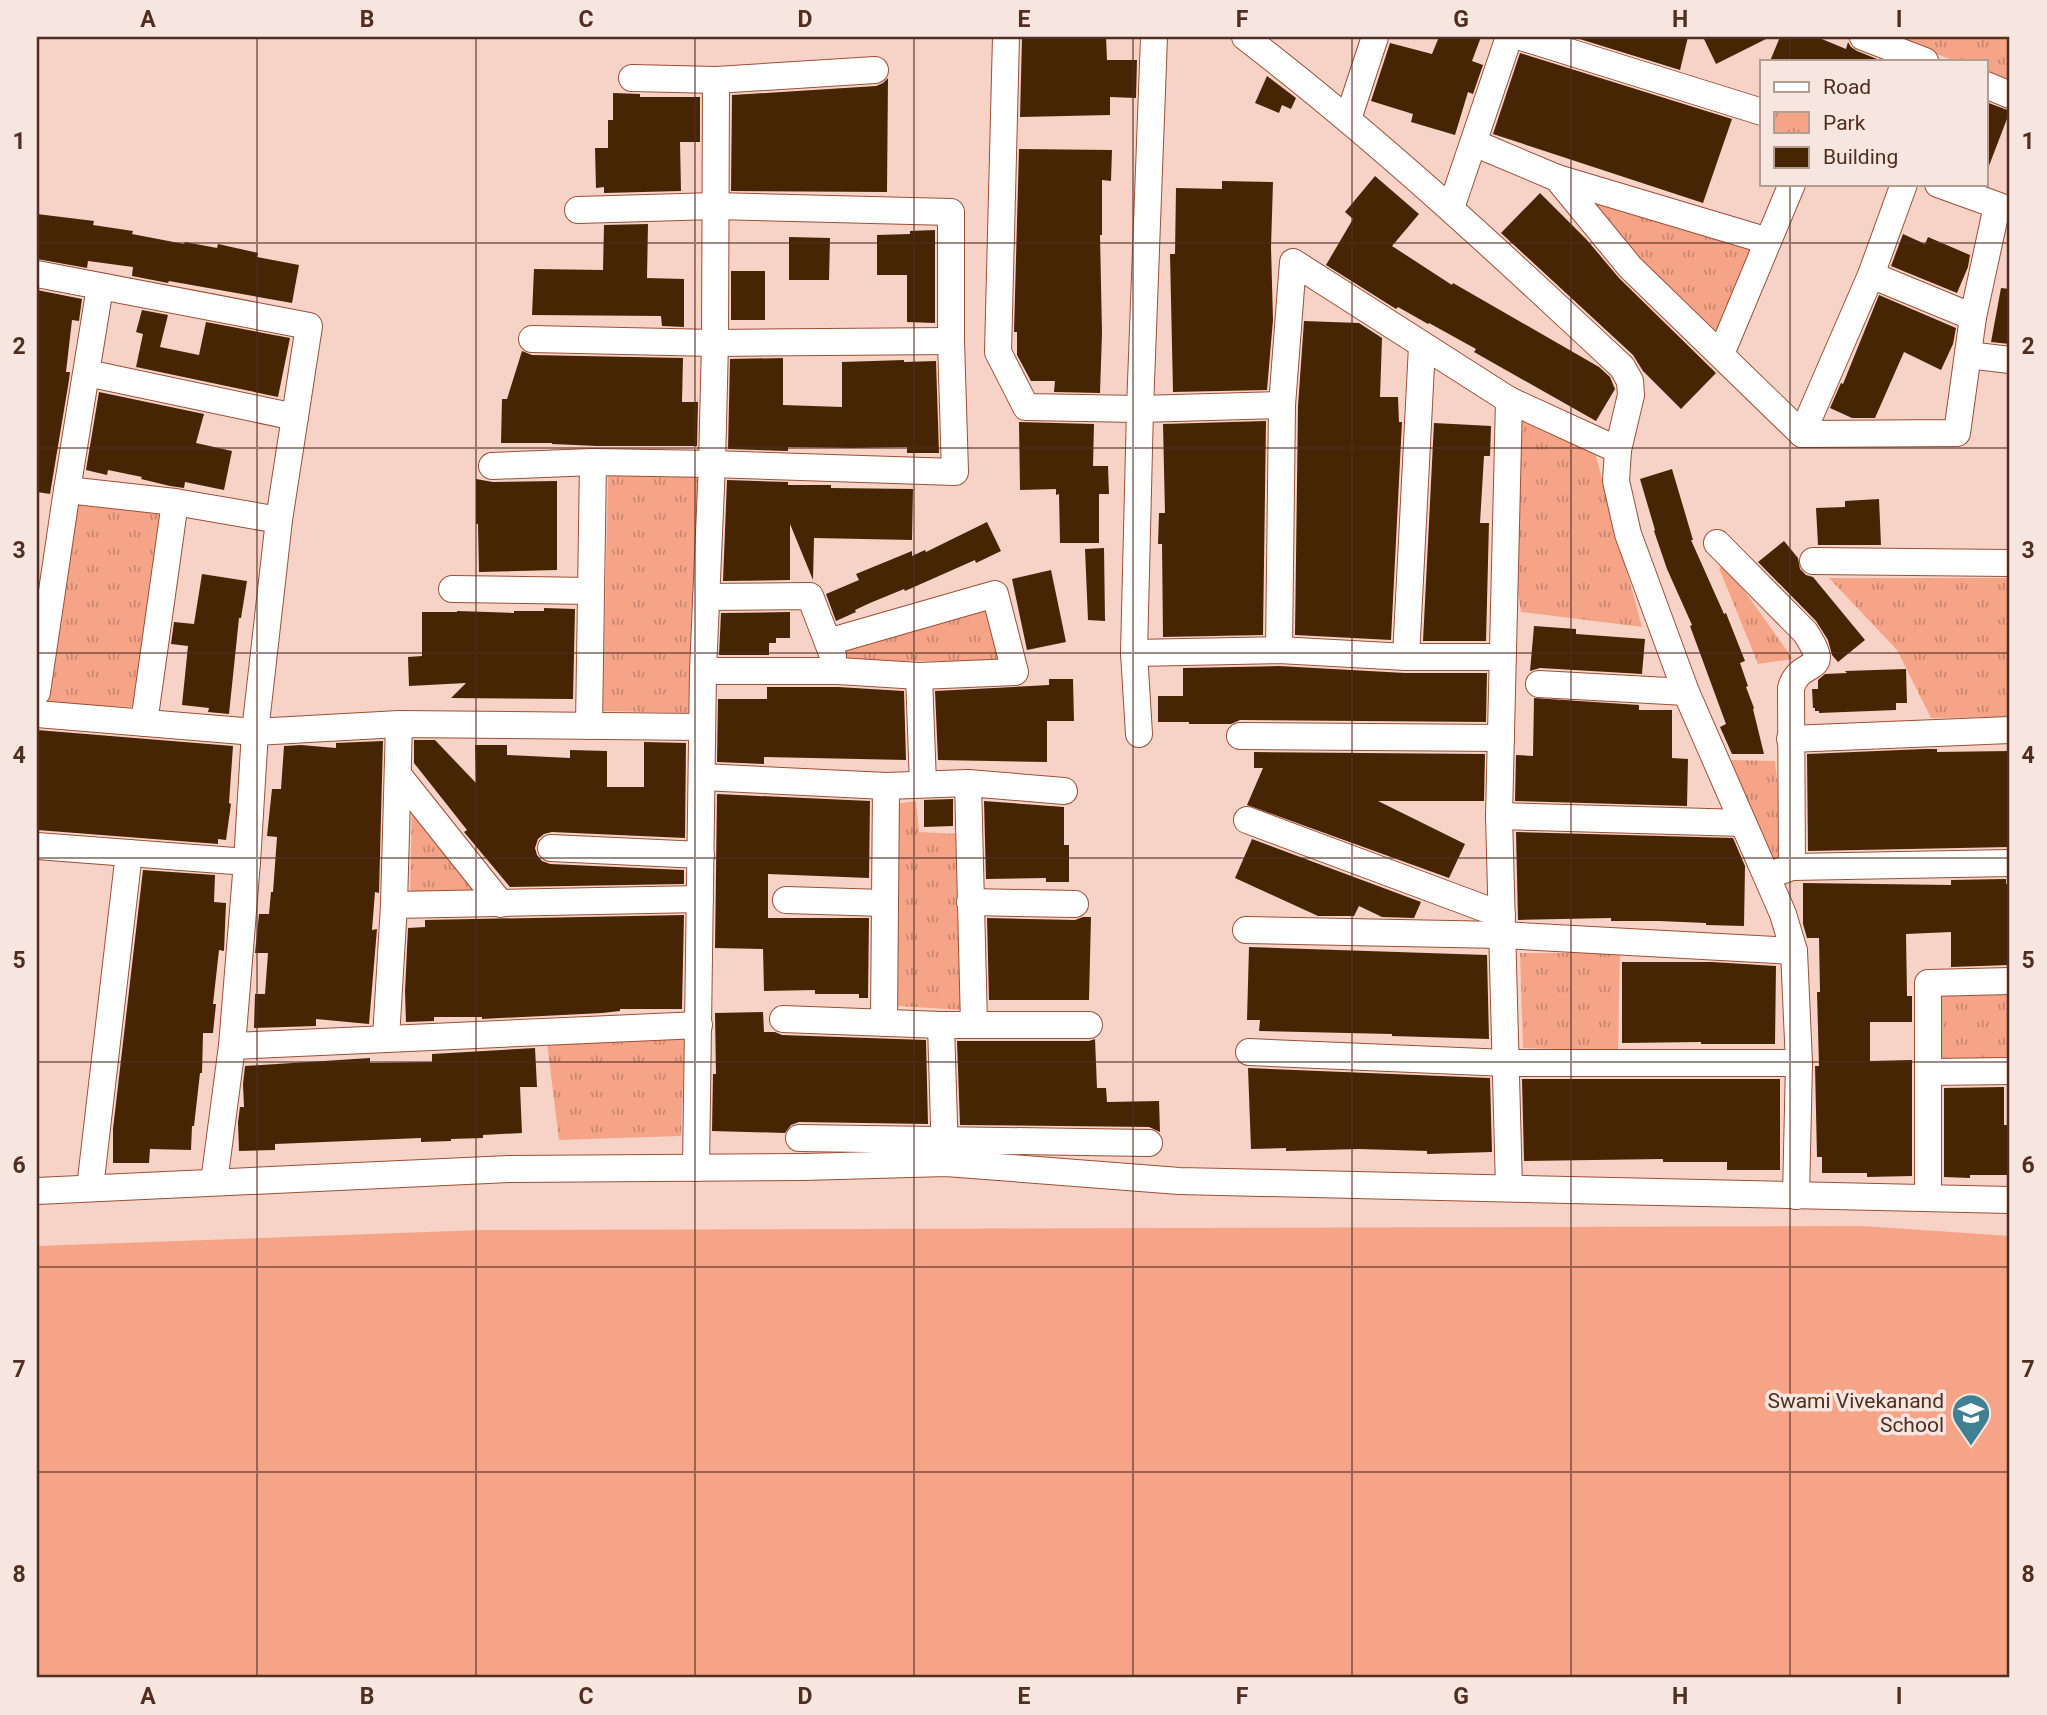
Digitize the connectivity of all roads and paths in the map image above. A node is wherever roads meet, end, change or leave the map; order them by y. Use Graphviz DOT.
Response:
graph roads {
  1 [pos="1006,37"];
  2 [pos="1154,37"];
  3 [pos="1375,37"];
  4 [pos="1509,37"];
  5 [pos="1521,37"];
  6 [pos="1863,37"];
  7 [pos="1255,40"];
  8 [pos="1922,60"];
  9 [pos="875,70"];
  10 [pos="632,78"];
  11 [pos="716,80"];
  12 [pos="1988,86"];
  13 [pos="2010,95"];
  14 [pos="1760,111"];
  15 [pos="1348,119"];
  16 [pos="1474,143"];
  17 [pos="1557,178"];
  18 [pos="1791,186"];
  19 [pos="1904,186"];
  20 [pos="1944,186"];
  21 [pos="716,206"];
  22 [pos="1451,208"];
  23 [pos="2004,208"];
  24 [pos="578,210"];
  25 [pos="1768,241"];
  26 [pos="37,274"];
  27 [pos="1871,275"];
  28 [pos="100,287"];
  29 [pos="1973,317"];
  30 [pos="532,339"];
  31 [pos="951,341"];
  32 [pos="715,343"];
  33 [pos="1422,346"];
  34 [pos="1721,354"];
  35 [pos="1968,355"];
  36 [pos="2010,360"];
  37 [pos="87,373"];
  38 [pos="1509,400"];
  39 [pos="1282,405"];
  40 [pos="1140,409"];
  41 [pos="295,417"];
  42 [pos="1802,434"];
  43 [pos="1618,450"];
  44 [pos="593,462"];
  45 [pos="712,464"];
  46 [pos="492,466"];
  47 [pos="67,490"];
  48 [pos="175,502"];
  49 [pos="279,520"];
  50 [pos="1717,543"];
  51 [pos="1813,561"];
  52 [pos="2010,563"];
  53 [pos="452,589"];
  54 [pos="591,591"];
  55 [pos="706,597"];
  56 [pos="828,642"];
  57 [pos="1279,650"];
  58 [pos="1134,653"];
  59 [pos="1406,657"];
  60 [pos="1502,657"];
  61 [pos="703,671"];
  62 [pos="838,671"];
  63 [pos="919,676"];
  64 [pos="1539,684"];
  65 [pos="37,692"];
  66 [pos="1686,692"];
  67 [pos="37,714"];
  68 [pos="144,723"];
  69 [pos="399,724"];
  70 [pos="589,726"];
  71 [pos="702,727"];
  72 [pos="2010,730"];
  73 [pos="255,732"];
  74 [pos="1139,734"];
  75 [pos="1240,736"];
  76 [pos="1501,738"];
  77 [pos="1790,739"];
  78 [pos="399,776"];
  79 [pos="702,777"];
  80 [pos="968,783"];
  81 [pos="923,784"];
  82 [pos="886,786"];
  83 [pos="1064,791"];
  84 [pos="1499,816"];
  85 [pos="1247,820"];
  86 [pos="1743,823"];
  87 [pos="37,846"];
  88 [pos="551,848"];
  89 [pos="129,853"];
  90 [pos="701,855"];
  91 [pos="247,862"];
  92 [pos="2010,863"];
  93 [pos="1792,867"];
  94 [pos="1766,876"];
  95 [pos="700,899"];
  96 [pos="786,900"];
  97 [pos="970,902"];
  98 [pos="884,903"];
  99 [pos="501,904"];
  100 [pos="1075,904"];
  101 [pos="394,905"];
  102 [pos="1502,925"];
  103 [pos="1246,930"];
  104 [pos="1794,951"];
  105 [pos="2010,981"];
  106 [pos="783,1019"];
  107 [pos="884,1023"];
  108 [pos="699,1025"];
  109 [pos="941,1025"];
  110 [pos="974,1025"];
  111 [pos="1089,1025"];
  112 [pos="386,1038"];
  113 [pos="232,1046"];
  114 [pos="1249,1052"];
  115 [pos="1507,1063"];
  116 [pos="1799,1063"];
  117 [pos="2010,1071"];
  118 [pos="1929,1072"];
  119 [pos="799,1138"];
  120 [pos="1149,1143"];
  121 [pos="945,1151"];
  122 [pos="695,1168"];
  123 [pos="214,1182"];
  124 [pos="90,1188"];
  125 [pos="1509,1188"];
  126 [pos="37,1191"];
  127 [pos="1796,1196"];
  128 [pos="1928,1198"];
  129 [pos="2010,1200"];
  1 -- 40 [label="street"];
  2 -- 40 [label="street"];
  3 -- 15 [label="street"];
  4 -- 16 [label="street"];
  5 -- 14 [label="street"];
  6 -- 8 [label="street"];
  7 -- 15 [label="street"];
  9 -- 11 [label="street"];
  10 -- 11 [label="street"];
  11 -- 21 [label="street"];
  12 -- 13 [label="street"];
  15 -- 22 [label="street"];
  16 -- 17 [label="street"];
  16 -- 22 [label="street"];
  17 -- 25 [label="street"];
  17 -- 34 [label="street"];
  18 -- 25 [label="street"];
  19 -- 27 [label="street"];
  20 -- 23 [label="street"];
  21 -- 24 [label="street"];
  21 -- 31 [label="street"];
  21 -- 32 [label="street"];
  22 -- 43 [label="street"];
  23 -- 29 [label="street"];
  25 -- 34 [label="street"];
  26 -- 28 [label="street"];
  27 -- 29 [label="street"];
  27 -- 42 [label="street"];
  28 -- 37 [label="street"];
  28 -- 41 [label="street"];
  29 -- 35 [label="street"];
  30 -- 32 [label="street"];
  31 -- 32 [label="street"];
  31 -- 45 [label="street"];
  32 -- 45 [label="street"];
  33 -- 38 [label="street"];
  33 -- 39 [label="street"];
  33 -- 59 [label="street"];
  34 -- 42 [label="street"];
  35 -- 36 [label="street"];
  35 -- 42 [label="street"];
  37 -- 41 [label="street"];
  37 -- 47 [label="street"];
  38 -- 43 [label="street"];
  38 -- 60 [label="street"];
  39 -- 40 [label="street"];
  39 -- 57 [label="street"];
  40 -- 58 [label="street"];
  41 -- 49 [label="street"];
  43 -- 66 [label="street"];
  44 -- 45 [label="street"];
  44 -- 46 [label="street"];
  44 -- 54 [label="street"];
  45 -- 55 [label="street"];
  47 -- 48 [label="street"];
  47 -- 65 [label="street"];
  48 -- 49 [label="street"];
  48 -- 68 [label="street"];
  49 -- 73 [label="street"];
  50 -- 77 [label="street"];
  51 -- 52 [label="street"];
  53 -- 54 [label="street"];
  54 -- 70 [label="street"];
  55 -- 56 [label="street"];
  55 -- 61 [label="street"];
  56 -- 62 [label="street"];
  56 -- 63 [label="street"];
  57 -- 58 [label="street"];
  57 -- 59 [label="street"];
  58 -- 74 [label="street"];
  59 -- 60 [label="street"];
  60 -- 76 [label="street"];
  61 -- 62 [label="street"];
  61 -- 71 [label="street"];
  62 -- 63 [label="street"];
  63 -- 81 [label="street"];
  64 -- 66 [label="street"];
  66 -- 86 [label="street"];
  67 -- 68 [label="street"];
  68 -- 73 [label="street"];
  69 -- 70 [label="street"];
  69 -- 73 [label="street"];
  69 -- 78 [label="street"];
  70 -- 71 [label="street"];
  71 -- 79 [label="street"];
  72 -- 77 [label="street"];
  73 -- 91 [label="street"];
  75 -- 76 [label="street"];
  76 -- 84 [label="street"];
  77 -- 93 [label="street"];
  78 -- 99 [label="street"];
  78 -- 101 [label="street"];
  79 -- 82 [label="street"];
  79 -- 90 [label="street"];
  80 -- 81 [label="street"];
  80 -- 83 [label="street"];
  80 -- 97 [label="street"];
  81 -- 82 [label="street"];
  82 -- 98 [label="street"];
  84 -- 86 [label="street"];
  84 -- 102 [label="street"];
  85 -- 102 [label="street"];
  86 -- 94 [label="street"];
  87 -- 89 [label="street"];
  88 -- 90 [label="street"];
  89 -- 91 [label="street"];
  89 -- 124 [label="street"];
  90 -- 95 [label="street"];
  91 -- 113 [label="street"];
  92 -- 93 [label="street"];
  93 -- 94 [label="street"];
  94 -- 104 [label="street"];
  95 -- 99 [label="street"];
  95 -- 108 [label="street"];
  96 -- 98 [label="street"];
  97 -- 100 [label="street"];
  97 -- 110 [label="street"];
  98 -- 107 [label="street"];
  99 -- 101 [label="street"];
  101 -- 112 [label="street"];
  102 -- 103 [label="street"];
  102 -- 104 [label="street"];
  102 -- 115 [label="street"];
  104 -- 116 [label="street"];
  105 -- 118 [label="street"];
  106 -- 107 [label="street"];
  107 -- 109 [label="street"];
  108 -- 112 [label="street"];
  108 -- 122 [label="street"];
  109 -- 110 [label="street"];
  109 -- 121 [label="street"];
  110 -- 111 [label="street"];
  112 -- 113 [label="street"];
  113 -- 123 [label="street"];
  114 -- 115 [label="street"];
  115 -- 116 [label="street"];
  115 -- 125 [label="street"];
  116 -- 127 [label="street"];
  117 -- 118 [label="street"];
  118 -- 128 [label="street"];
  119 -- 121 [label="street"];
  120 -- 121 [label="street"];
  121 -- 122 [label="street"];
  121 -- 125 [label="street"];
  122 -- 123 [label="street"];
  123 -- 124 [label="street"];
  124 -- 126 [label="street"];
  125 -- 127 [label="street"];
  127 -- 128 [label="street"];
  128 -- 129 [label="street"];
}
